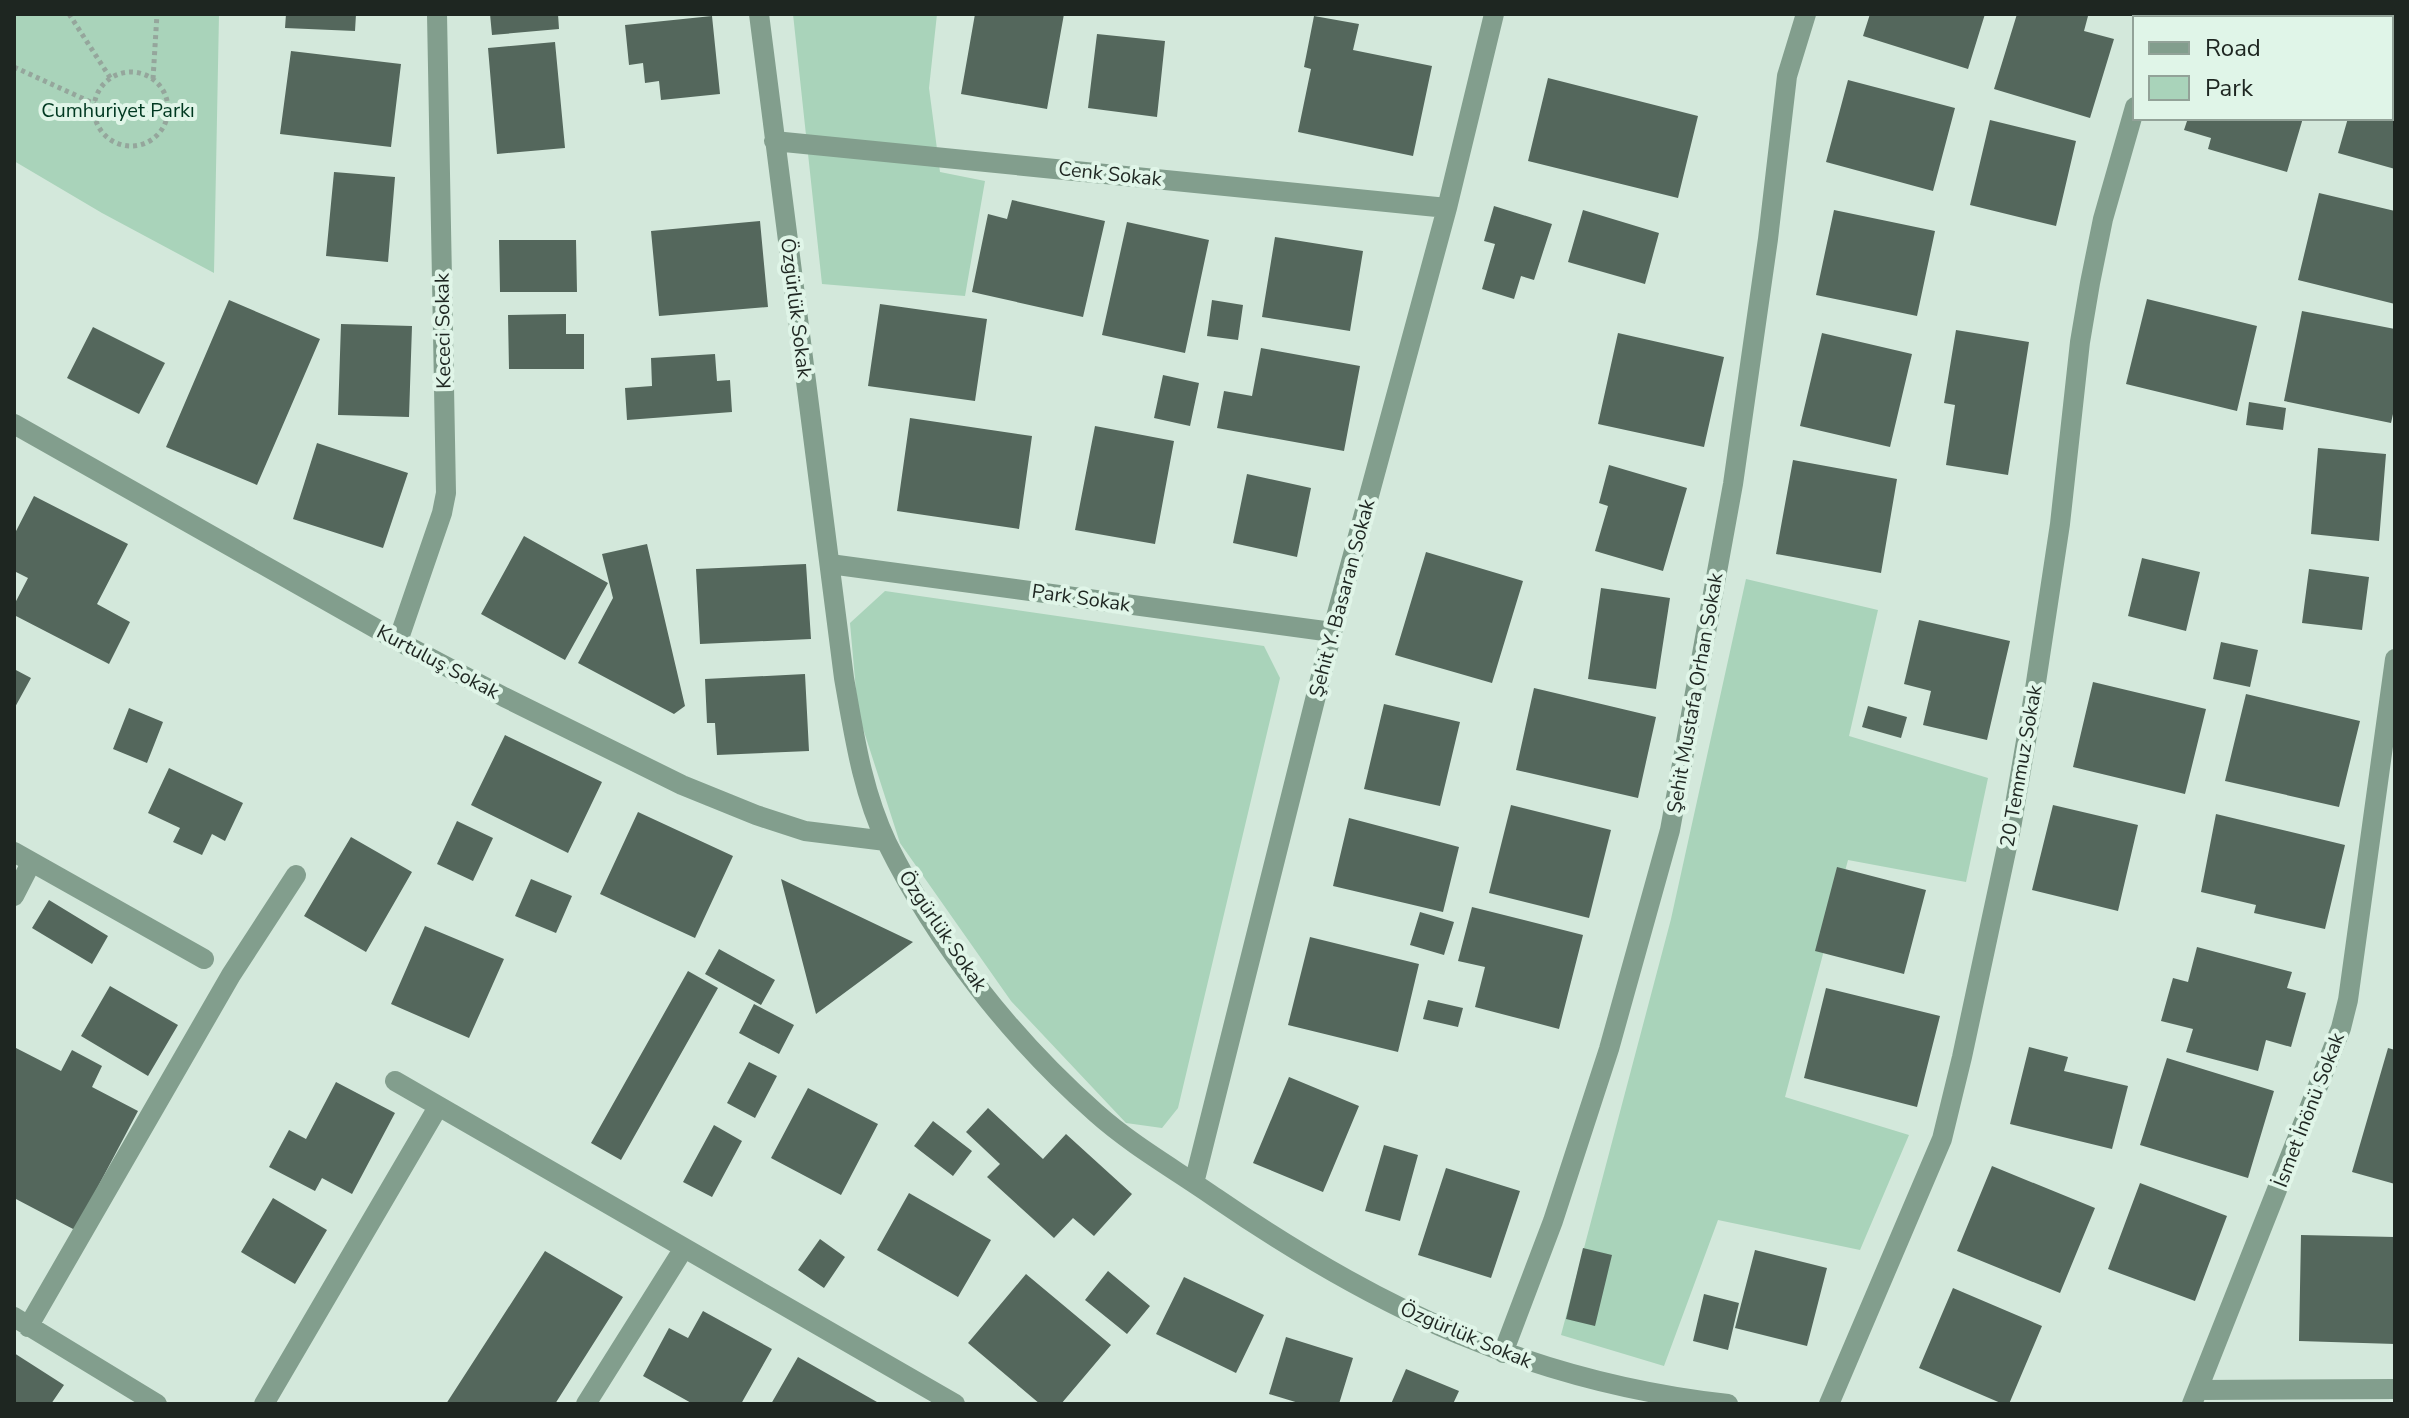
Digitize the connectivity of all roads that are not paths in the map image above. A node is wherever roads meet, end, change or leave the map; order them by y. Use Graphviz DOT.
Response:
graph roads {
  1 [pos="437,14"];
  2 [pos="759,14"];
  3 [pos="1494,14"];
  4 [pos="1806,14"];
  5 [pos="2133,114"];
  6 [pos="774,141"];
  7 [pos="1447,208"];
  8 [pos="14,424"];
  9 [pos="830,564"];
  10 [pos="1332,632"];
  11 [pos="398,641"];
  12 [pos="2395,659"];
  13 [pos="886,841"];
  14 [pos="22,858"];
  15 [pos="296,875"];
  16 [pos="14,896"];
  17 [pos="204,959"];
  18 [pos="395,1081"];
  19 [pos="438,1107"];
  20 [pos="1194,1183"];
  21 [pos="684,1248"];
  22 [pos="21,1322"];
  23 [pos="1503,1353"];
  24 [pos="2395,1389"];
  25 [pos="919,1395"];
  26 [pos="2195,1397"];
  27 [pos="157,1404"];
  28 [pos="264,1404"];
  29 [pos="586,1404"];
  30 [pos="955,1404"];
  31 [pos="1728,1404"];
  32 [pos="1829,1404"];
  1 -- 11 [label="street, Kececi Sokak"];
  2 -- 6 [label="street, Özgürlük Sokak"];
  3 -- 7 [label="street, Şehit Y. Basaran Sokak"];
  4 -- 23 [label="street, Şehit Mustafa Orhan Sokak"];
  5 -- 32 [label="street, 20 Temmuz Sokak"];
  6 -- 7 [label="street, Cenk Sokak"];
  6 -- 9 [label="street, Özgürlük Sokak"];
  7 -- 10 [label="street, Şehit Y. Basaran Sokak"];
  8 -- 11 [label="street, Kurtuluş Sokak"];
  9 -- 10 [label="street, Park Sokak"];
  9 -- 13 [label="street, Özgürlük Sokak"];
  10 -- 20 [label="street, Şehit Y. Basaran Sokak"];
  11 -- 13 [label="street, Kurtuluş Sokak"];
  12 -- 26 [label="street, İsmet İnönü Sokak"];
  13 -- 20 [label="street, Özgürlük Sokak"];
  14 -- 16 [label="street"];
  14 -- 17 [label="street"];
  15 -- 22 [label="street"];
  18 -- 19 [label="street"];
  19 -- 21 [label="street"];
  19 -- 28 [label="street"];
  20 -- 23 [label="street, Özgürlük Sokak"];
  21 -- 25 [label="street"];
  21 -- 29 [label="street"];
  22 -- 27 [label="street"];
  23 -- 31 [label="street, Özgürlük Sokak"];
  24 -- 26 [label="street"];
  25 -- 30 [label="street"];
}
